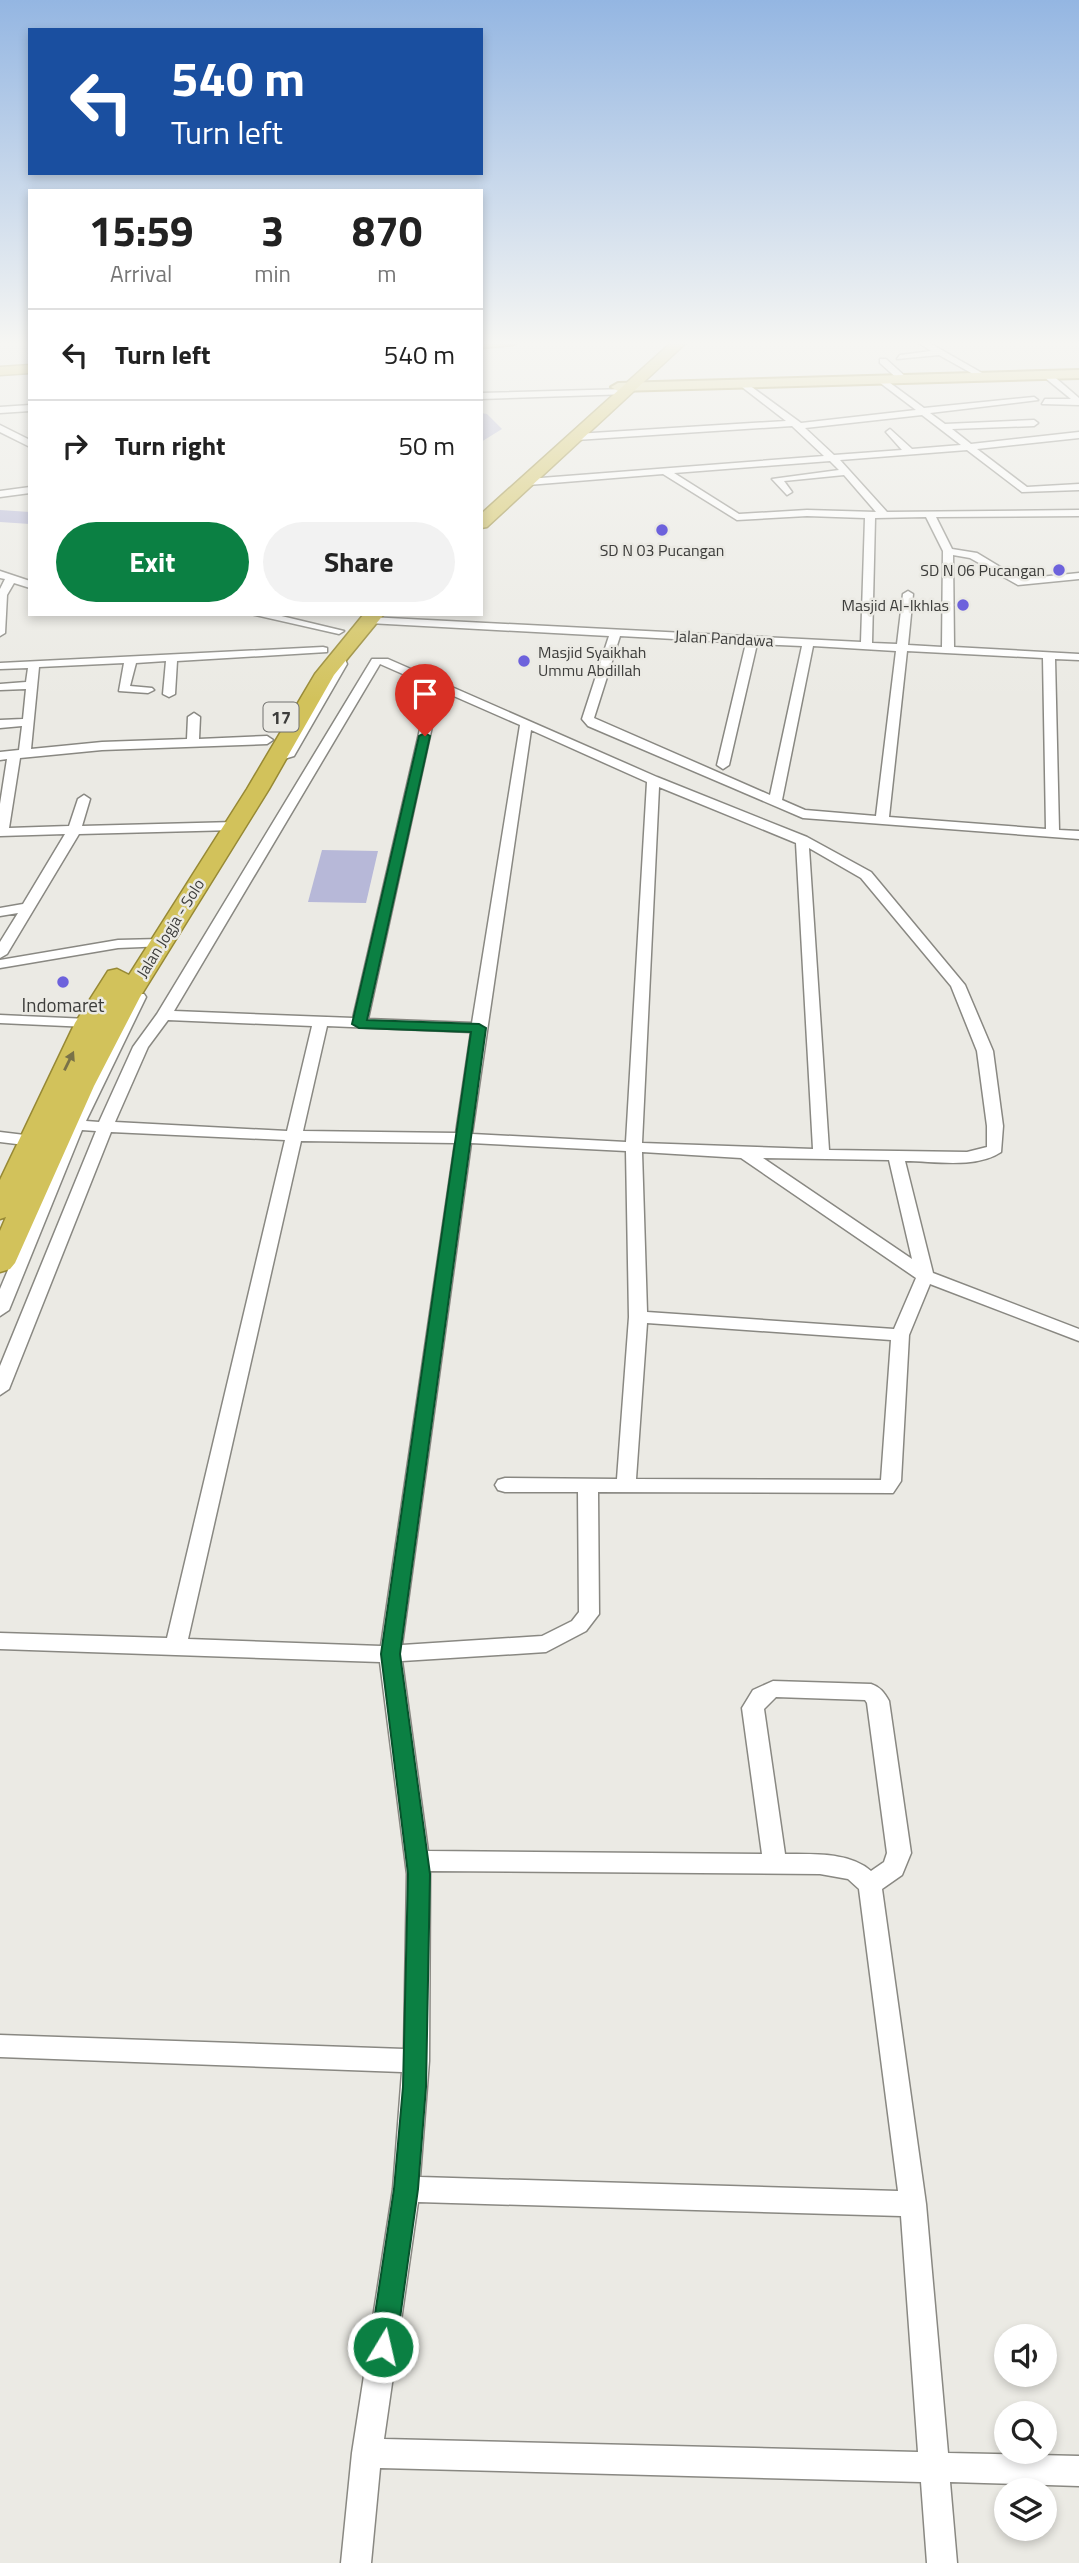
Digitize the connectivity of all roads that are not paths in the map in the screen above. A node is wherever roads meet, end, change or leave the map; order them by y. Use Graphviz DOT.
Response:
graph roads {
  1 [pos="539,461"];
  2 [pos="551,461"];
  3 [pos="803,461"];
  4 [pos="837,461"];
  5 [pos="987,461"];
  6 [pos="666,472"];
  7 [pos="848,472"];
  8 [pos="528,482"];
  9 [pos="1079,487"];
  10 [pos="28,490"];
  11 [pos="1025,490"];
  12 [pos="0,494"];
  13 [pos="483,508"];
  14 [pos="1043,511"];
  15 [pos="989,512"];
  16 [pos="791,513"];
  17 [pos="929,513"];
  18 [pos="1079,513"];
  19 [pos="884,514"];
  20 [pos="870,516"];
  21 [pos="483,521"];
  22 [pos="1000,524"];
  23 [pos="947,551"];
  24 [pos="5,576"];
  25 [pos="1079,576"];
  26 [pos="28,584"];
  27 [pos="908,594"];
  28 [pos="1,595"];
  29 [pos="266,616"];
  30 [pos="367,616"];
  31 [pos="339,631"];
  32 [pos="616,632"];
  33 [pos="0,633"];
  34 [pos="752,640"];
  35 [pos="808,642"];
  36 [pos="866,645"];
  37 [pos="903,647"];
  38 [pos="948,649"];
  39 [pos="330,652"];
  40 [pos="1049,655"];
  41 [pos="172,657"];
  42 [pos="1079,657"];
  43 [pos="131,659"];
  44 [pos="34,663"];
  45 [pos="0,666"];
  46 [pos="436,684"];
  47 [pos="33,685"];
  48 [pos="0,687"];
  49 [pos="148,690"];
  50 [pos="169,694"];
  51 [pos="194,717"];
  52 [pos="28,722"];
  53 [pos="526,722"];
  54 [pos="0,724"];
  55 [pos="267,740"];
  56 [pos="193,742"];
  57 [pos="20,754"];
  58 [pos="0,756"];
  59 [pos="723,765"];
  60 [pos="653,780"];
  61 [pos="84,799"];
  62 [pos="775,802"];
  63 [pos="882,822"];
  64 [pos="223,826"];
  65 [pos="75,829"];
  66 [pos="1,832"];
  67 [pos="1053,833"];
  68 [pos="1079,835"];
  69 [pos="802,840"];
  70 [pos="29,907"];
  71 [pos="0,912"];
  72 [pos="150,942"];
  73 [pos="0,954"];
  74 [pos="0,964"];
  75 [pos="164,1015"];
  76 [pos="0,1019"];
  77 [pos="88,1023"];
  78 [pos="320,1024"];
  79 [pos="359,1024"];
  80 [pos="479,1028"];
  81 [pos="106,1128"];
  82 [pos="292,1136"];
  83 [pos="0,1137"];
  84 [pos="465,1138"];
  85 [pos="53,1140"];
  86 [pos="634,1145"];
  87 [pos="745,1153"];
  88 [pos="821,1155"];
  89 [pos="896,1156"];
  90 [pos="0,1210"];
  91 [pos="0,1263"];
  92 [pos="925,1276"];
  93 [pos="0,1311"];
  94 [pos="638,1317"];
  95 [pos="900,1335"];
  96 [pos="1079,1335"];
  97 [pos="0,1389"];
  98 [pos="505,1485"];
  99 [pos="588,1486"];
  100 [pos="626,1486"];
  101 [pos="0,1641"];
  102 [pos="176,1646"];
  103 [pos="390,1654"];
  104 [pos="417,1861"];
  105 [pos="775,1863"];
  106 [pos="870,1885"];
  107 [pos="0,2046"];
  108 [pos="416,2061"];
  109 [pos="406,2189"];
  110 [pos="913,2204"];
  111 [pos="368,2453"];
  112 [pos="936,2467"];
  113 [pos="1079,2471"];
  114 [pos="356,2563"];
  115 [pos="942,2563"];
  1 -- 13 [label="highway"];
  2 -- 8 [label="highway"];
  3 -- 6 [label="street"];
  4 -- 7 [label="street"];
  5 -- 11 [label="street"];
  6 -- 8 [label="street"];
  6 -- 16 [label="street"];
  7 -- 16 [label="street"];
  7 -- 19 [label="street"];
  8 -- 21 [label="highway"];
  9 -- 11 [label="street"];
  10 -- 12 [label="street"];
  11 -- 14 [label="street"];
  14 -- 15 [label="street"];
  14 -- 18 [label="street"];
  15 -- 17 [label="street"];
  15 -- 22 [label="street"];
  16 -- 20 [label="street"];
  17 -- 19 [label="street"];
  17 -- 23 [label="street"];
  19 -- 20 [label="street"];
  20 -- 36 [label="street"];
  23 -- 25 [label="street"];
  23 -- 38 [label="street"];
  24 -- 26 [label="street"];
  24 -- 28 [label="street"];
  27 -- 37 [label="street"];
  28 -- 33 [label="street"];
  29 -- 31 [label="street"];
  30 -- 31 [label="highway, Jalan Jogja - Solo / 17"];
  30 -- 32 [label="street, Jalan Pandawa"];
  30 -- 39 [label="highway, Jalan Jogja - Solo / 17"];
  31 -- 39 [label="highway, Jalan Jogja - Solo / 17"];
  32 -- 34 [label="street, Jalan Pandawa"];
  32 -- 62 [label="street"];
  34 -- 35 [label="street, Jalan Pandawa"];
  34 -- 59 [label="street"];
  35 -- 36 [label="street, Jalan Pandawa"];
  35 -- 62 [label="street"];
  36 -- 37 [label="street, Jalan Pandawa"];
  37 -- 38 [label="street, Jalan Pandawa"];
  37 -- 63 [label="street"];
  38 -- 40 [label="street, Jalan Pandawa"];
  39 -- 41 [label="street"];
  39 -- 55 [label="highway, Jalan Jogja - Solo / 17"];
  39 -- 64 [label="highway, Jalan Jogja - Solo / 17"];
  39 -- 85 [label="street"];
  40 -- 42 [label="street, Jalan Pandawa"];
  40 -- 67 [label="street"];
  41 -- 43 [label="street"];
  41 -- 50 [label="street"];
  43 -- 44 [label="street"];
  43 -- 49 [label="street"];
  44 -- 45 [label="street"];
  44 -- 47 [label="street"];
  46 -- 53 [label="street"];
  46 -- 75 [label="street"];
  46 -- 79 [label="street"];
  47 -- 48 [label="street"];
  47 -- 52 [label="street"];
  51 -- 56 [label="street"];
  52 -- 54 [label="street"];
  52 -- 57 [label="street"];
  53 -- 60 [label="street"];
  53 -- 80 [label="street"];
  55 -- 56 [label="street"];
  55 -- 64 [label="highway, Jalan Jogja - Solo / 17"];
  56 -- 57 [label="street"];
  57 -- 58 [label="street"];
  57 -- 66 [label="street"];
  60 -- 69 [label="street"];
  60 -- 86 [label="street"];
  61 -- 65 [label="street"];
  62 -- 63 [label="street"];
  63 -- 67 [label="street"];
  64 -- 65 [label="street"];
  64 -- 72 [label="highway, Jalan Jogja - Solo / 17"];
  65 -- 66 [label="street"];
  65 -- 70 [label="street"];
  67 -- 68 [label="street"];
  69 -- 88 [label="street"];
  69 -- 89 [label="street"];
  70 -- 71 [label="street"];
  70 -- 73 [label="street"];
  72 -- 74 [label="street"];
  72 -- 77 [label="highway, Jalan Jogja - Solo / 17"];
  72 -- 85 [label="highway, Jalan Jogja - Solo / 17"];
  75 -- 78 [label="street"];
  75 -- 81 [label="street"];
  76 -- 77 [label="street"];
  85 -- 77 [label="highway, Jalan Jogja - Solo / 17, one-way"];
  78 -- 79 [label="street"];
  78 -- 82 [label="street"];
  79 -- 80 [label="street"];
  80 -- 84 [label="street"];
  81 -- 82 [label="street"];
  81 -- 85 [label="street"];
  81 -- 97 [label="street"];
  82 -- 84 [label="street"];
  82 -- 102 [label="street"];
  83 -- 85 [label="street"];
  84 -- 86 [label="street"];
  84 -- 103 [label="street"];
  85 -- 90 [label="highway, Jalan Jogja - Solo / 17"];
  85 -- 91 [label="highway, Jalan Jogja - Solo / 17"];
  85 -- 93 [label="street"];
  86 -- 87 [label="street"];
  86 -- 94 [label="street"];
  87 -- 88 [label="street"];
  87 -- 92 [label="street"];
  88 -- 89 [label="street"];
  89 -- 92 [label="street"];
  92 -- 95 [label="street"];
  92 -- 96 [label="street"];
  94 -- 95 [label="street"];
  94 -- 100 [label="street"];
  95 -- 100 [label="street"];
  98 -- 99 [label="street"];
  99 -- 100 [label="street"];
  99 -- 103 [label="street"];
  101 -- 102 [label="street"];
  102 -- 103 [label="street"];
  103 -- 104 [label="street"];
  104 -- 105 [label="street"];
  104 -- 108 [label="street"];
  105 -- 106 [label="street"];
  105 -- 106 [label="street"];
  106 -- 110 [label="street"];
  107 -- 108 [label="street"];
  108 -- 109 [label="street"];
  109 -- 110 [label="street"];
  109 -- 111 [label="street"];
  110 -- 112 [label="street"];
  111 -- 112 [label="street"];
  111 -- 114 [label="street"];
  112 -- 113 [label="street"];
  112 -- 115 [label="street"];
}
